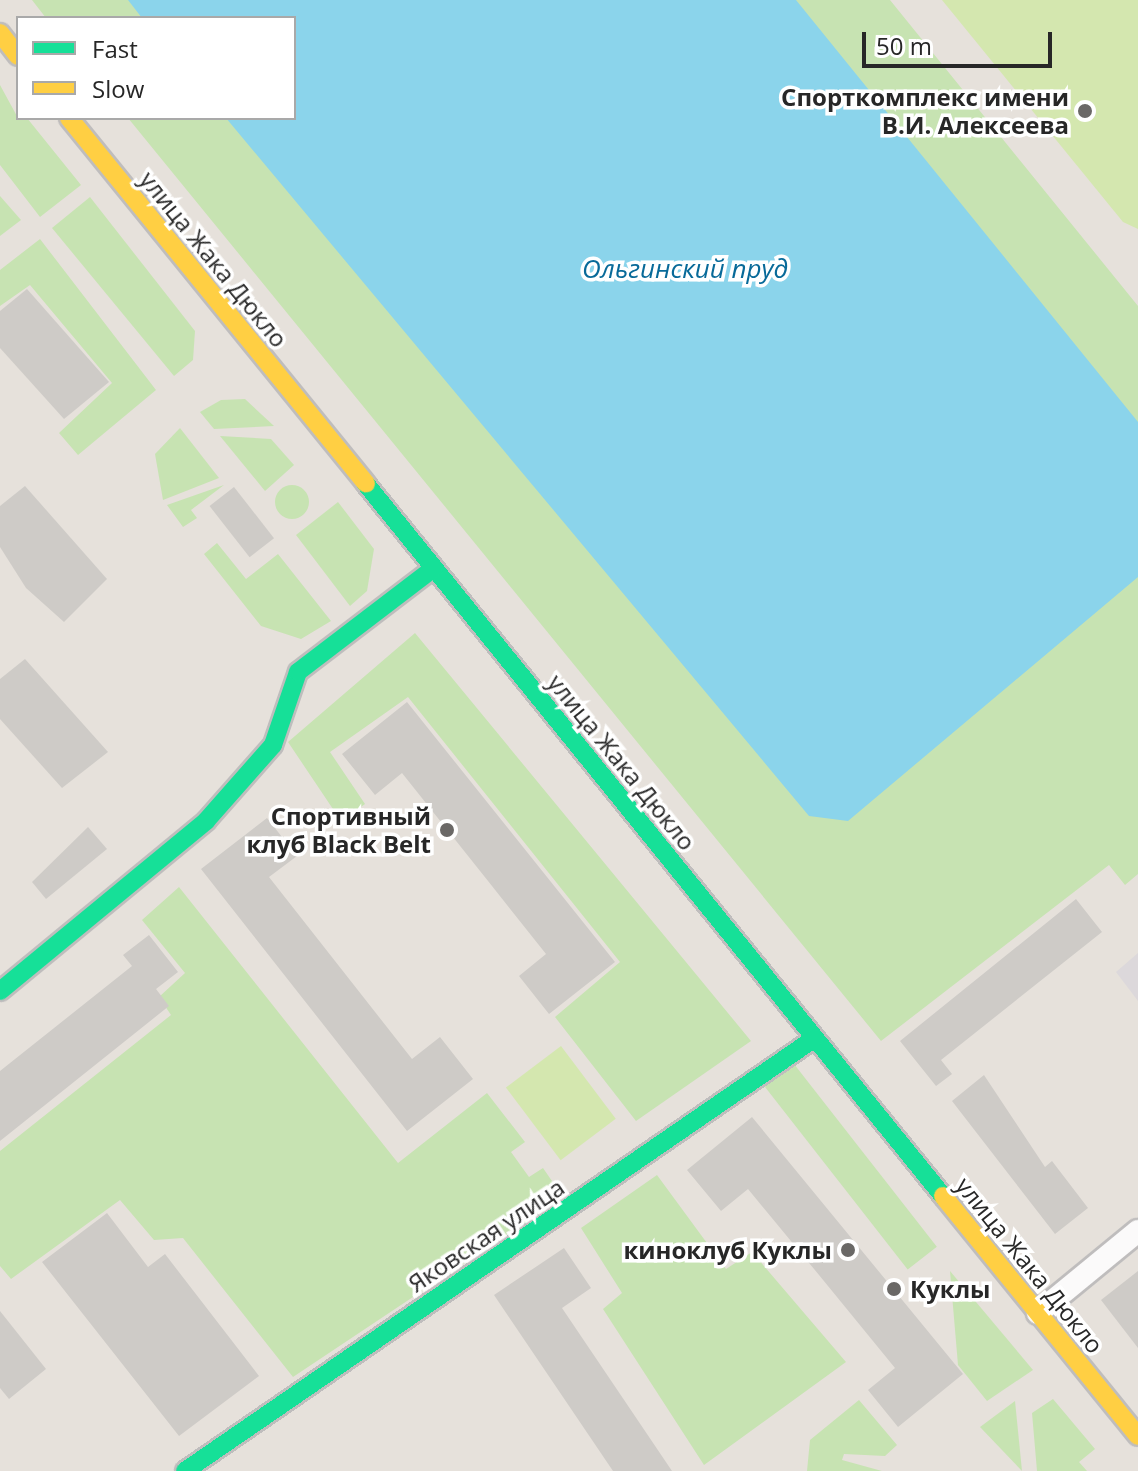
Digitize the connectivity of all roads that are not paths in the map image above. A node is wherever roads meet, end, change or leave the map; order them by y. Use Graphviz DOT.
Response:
graph roads {
  1 [pos="0,33"];
  2 [pos="16,53"];
  3 [pos="71,120"];
  4 [pos="434,568"];
  5 [pos="0,991"];
  6 [pos="815,1038"];
  7 [pos="1138,1231"];
  8 [pos="1038,1313"];
  9 [pos="1138,1436"];
  10 [pos="185,1471"];
  1 -- 2 [label="street"];
  3 -- 4 [label="street, улица Жака Дюкло"];
  4 -- 5 [label="street"];
  4 -- 6 [label="street, улица Жака Дюкло"];
  6 -- 8 [label="street, улица Жака Дюкло"];
  6 -- 10 [label="street, Яковская улица"];
  7 -- 8 [label="street"];
  8 -- 9 [label="street, улица Жака Дюкло"];
}
